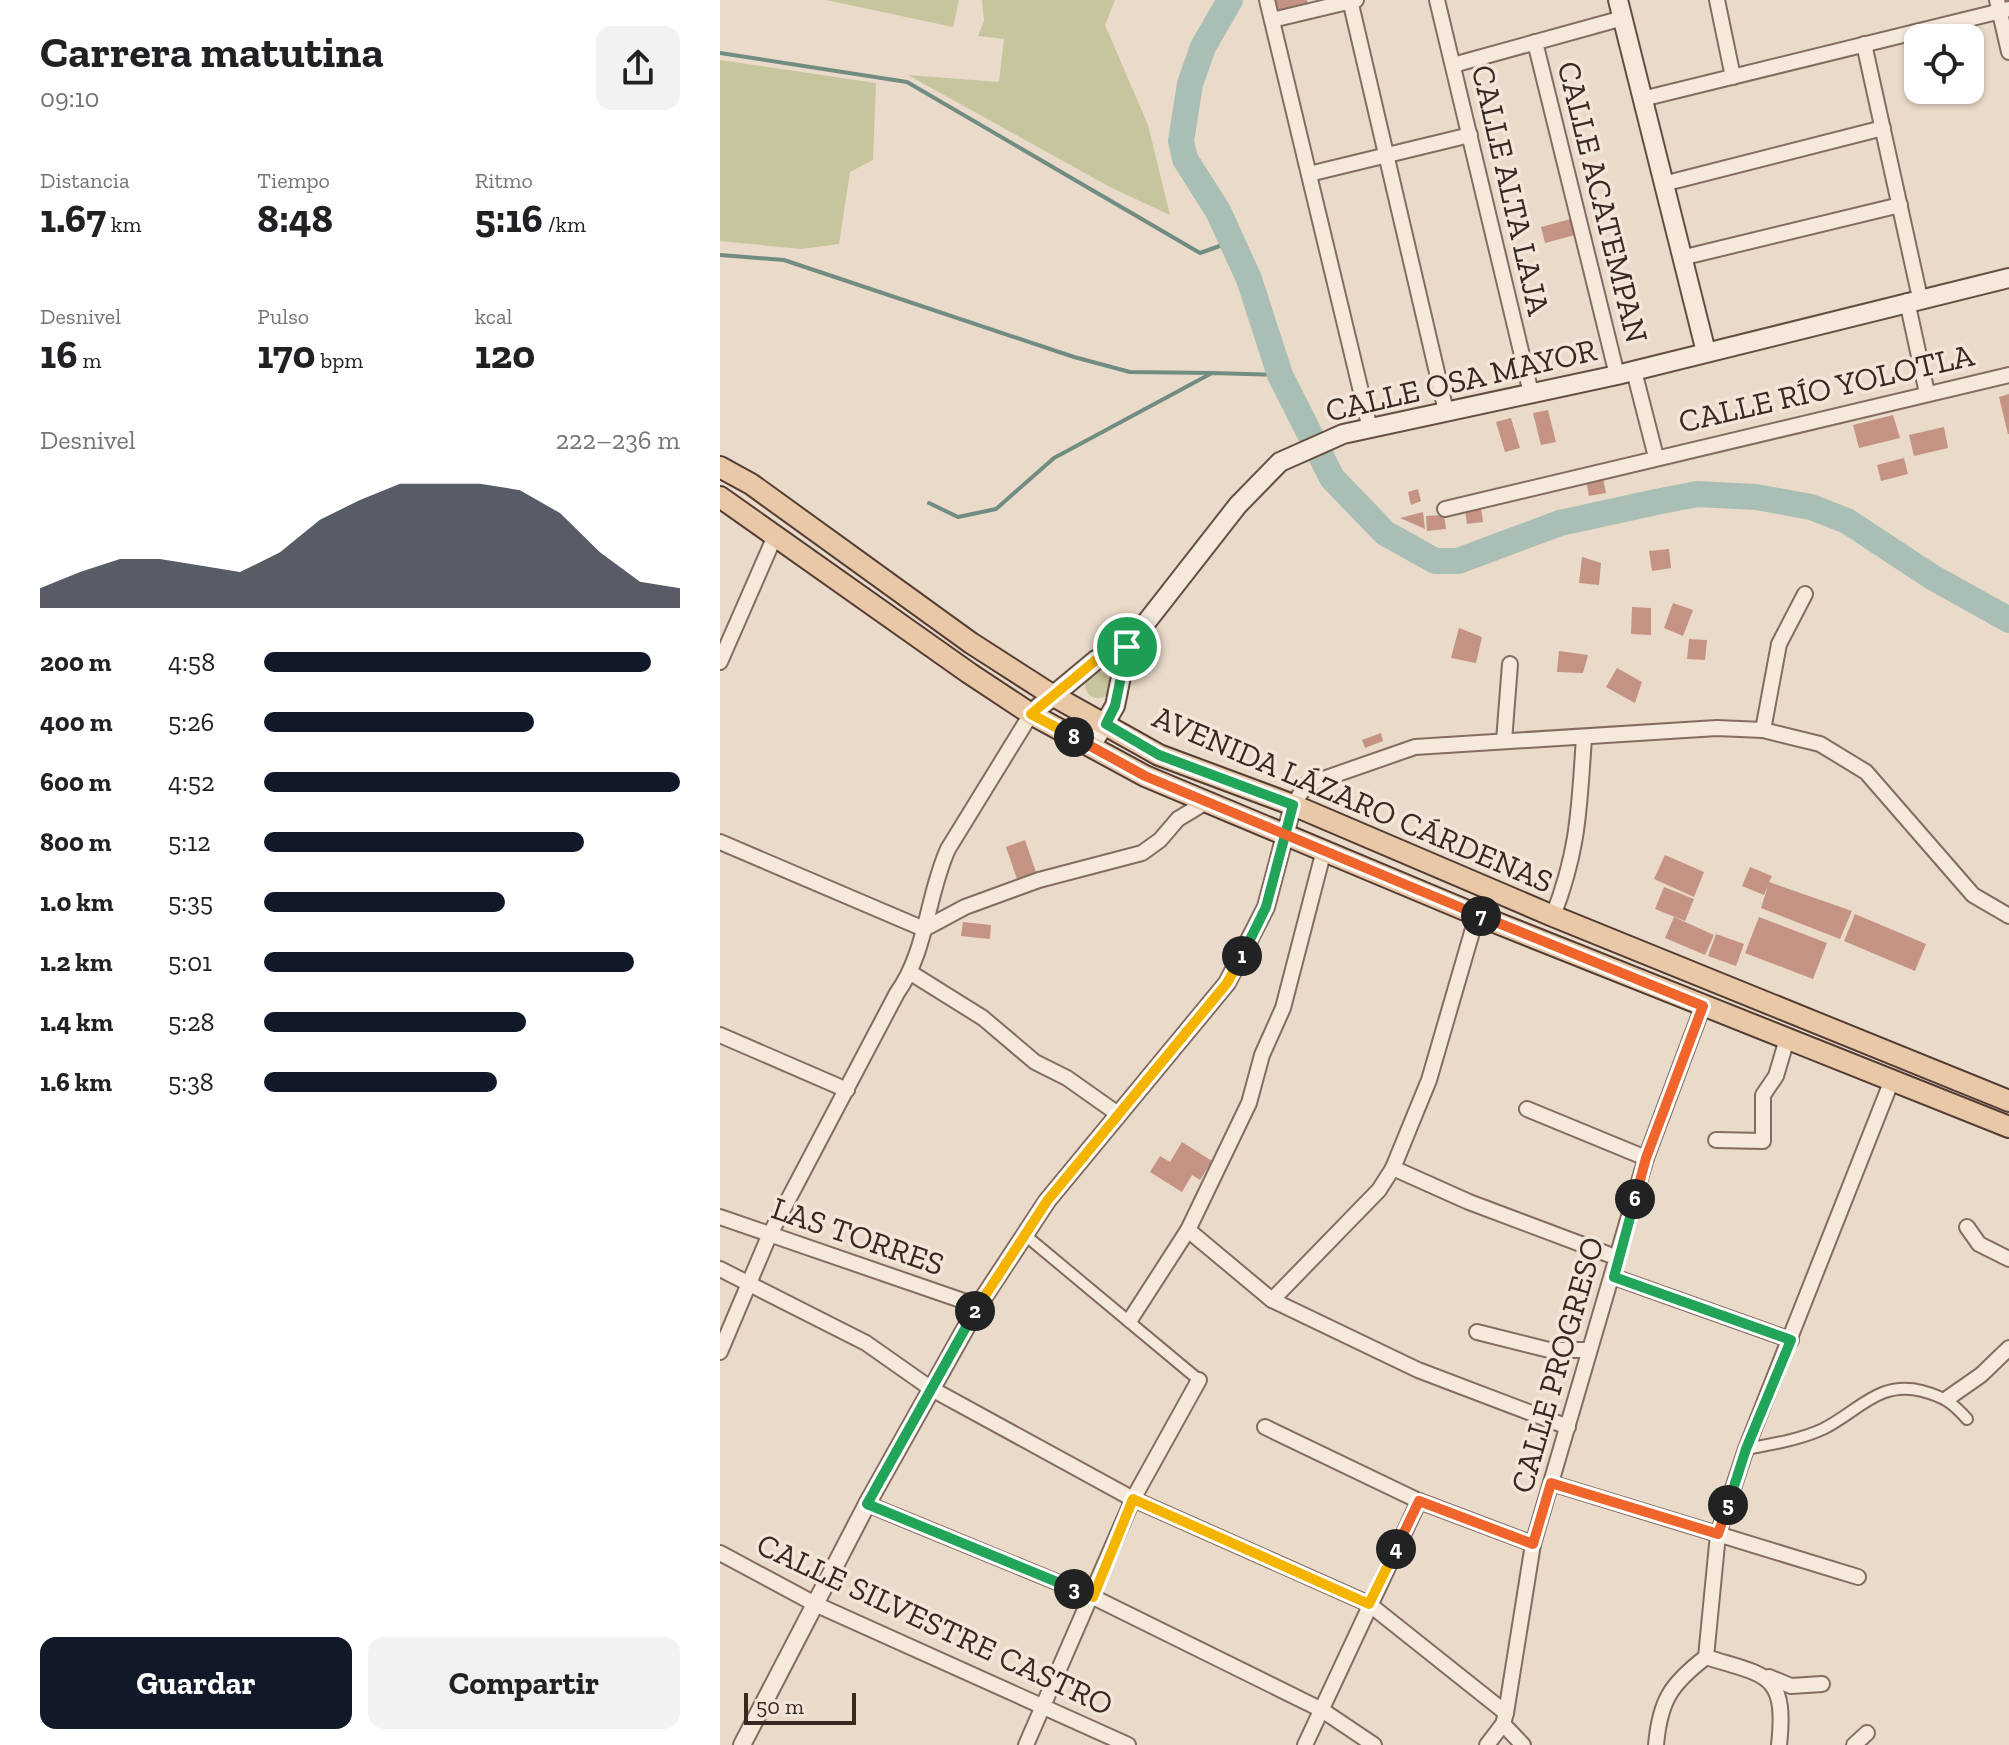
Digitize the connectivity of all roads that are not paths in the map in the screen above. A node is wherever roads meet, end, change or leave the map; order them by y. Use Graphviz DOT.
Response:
graph roads {
  1 [pos="1267,0"];
  2 [pos="1437,0"];
  3 [pos="1717,0"];
  4 [pos="1352,1"];
  5 [pos="2002,6"];
  6 [pos="1620,9"];
  7 [pos="1272,20"];
  8 [pos="1535,42"];
  9 [pos="1864,44"];
  10 [pos="2009,52"];
  11 [pos="1453,65"];
  12 [pos="1733,77"];
  13 [pos="1642,99"];
  14 [pos="1883,128"];
  15 [pos="1470,135"];
  16 [pos="1386,156"];
  17 [pos="1309,174"];
  18 [pos="1663,184"];
  19 [pos="1900,205"];
  20 [pos="1681,258"];
  21 [pos="2009,278"];
  22 [pos="1914,299"];
  23 [pos="1706,352"];
  24 [pos="1626,373"];
  25 [pos="2009,375"];
  26 [pos="1531,393"];
  27 [pos="1927,393"];
  28 [pos="1446,411"];
  29 [pos="1370,429"];
  30 [pos="1656,457"];
  31 [pos="720,467"];
  32 [pos="720,497"];
  33 [pos="1445,509"];
  34 [pos="775,536"];
  35 [pos="1805,594"];
  36 [pos="1127,647"];
  37 [pos="720,662"];
  38 [pos="1510,664"];
  39 [pos="1052,695"];
  40 [pos="1031,714"];
  41 [pos="1106,724"];
  42 [pos="1763,730"];
  43 [pos="1584,738"];
  44 [pos="1504,741"];
  45 [pos="1091,746"];
  46 [pos="1206,802"];
  47 [pos="1293,805"];
  48 [pos="1287,834"];
  49 [pos="720,842"];
  50 [pos="1324,850"];
  51 [pos="1477,915"];
  52 [pos="1553,916"];
  53 [pos="2009,916"];
  54 [pos="924,929"];
  55 [pos="911,973"];
  56 [pos="1703,1006"];
  57 [pos="720,1035"];
  58 [pos="1787,1039"];
  59 [pos="1892,1080"];
  60 [pos="847,1090"];
  61 [pos="2009,1101"];
  62 [pos="1527,1109"];
  63 [pos="1118,1114"];
  64 [pos="2009,1127"];
  65 [pos="1716,1140"];
  66 [pos="1646,1158"];
  67 [pos="1393,1168"];
  68 [pos="720,1217"];
  69 [pos="1967,1227"];
  70 [pos="1188,1230"];
  71 [pos="1025,1235"];
  72 [pos="769,1236"];
  73 [pos="1618,1258"];
  74 [pos="2009,1259"];
  75 [pos="720,1269"];
  76 [pos="1614,1277"];
  77 [pos="749,1285"];
  78 [pos="1272,1300"];
  79 [pos="978,1306"];
  80 [pos="1130,1320"];
  81 [pos="1477,1332"];
  82 [pos="1791,1340"];
  83 [pos="2009,1348"];
  84 [pos="1588,1350"];
  85 [pos="720,1352"];
  86 [pos="1199,1380"];
  87 [pos="930,1388"];
  88 [pos="1948,1398"];
  89 [pos="1967,1419"];
  90 [pos="1265,1427"];
  91 [pos="1568,1427"];
  92 [pos="1746,1449"];
  93 [pos="1551,1483"];
  94 [pos="1133,1499"];
  95 [pos="1419,1501"];
  96 [pos="867,1504"];
  97 [pos="1718,1534"];
  98 [pos="1533,1544"];
  99 [pos="720,1553"];
  100 [pos="1858,1577"];
  101 [pos="1093,1597"];
  102 [pos="815,1604"];
  103 [pos="1369,1604"];
  104 [pos="1706,1657"];
  105 [pos="1765,1675"];
  106 [pos="1822,1684"];
  107 [pos="1043,1706"];
  108 [pos="1322,1710"];
  109 [pos="1505,1718"];
  110 [pos="1867,1733"];
  111 [pos="742,1745"];
  112 [pos="1026,1745"];
  113 [pos="1128,1745"];
  114 [pos="1305,1745"];
  115 [pos="1374,1745"];
  116 [pos="1487,1745"];
  117 [pos="1523,1745"];
  118 [pos="1656,1745"];
  119 [pos="1779,1745"];
  120 [pos="1854,1745"];
  1 -- 7 [label="street"];
  2 -- 11 [label="street, CALLE ALTA LAJA"];
  3 -- 12 [label="street"];
  4 -- 7 [label="street"];
  4 -- 16 [label="street"];
  5 -- 9 [label="street"];
  5 -- 10 [label="street"];
  6 -- 8 [label="street"];
  6 -- 13 [label="main road"];
  7 -- 17 [label="street"];
  8 -- 11 [label="street"];
  8 -- 24 [label="street, CALLE ACATEMPAN"];
  9 -- 12 [label="street"];
  9 -- 14 [label="street"];
  11 -- 15 [label="street, CALLE ALTA LAJA"];
  12 -- 13 [label="street"];
  13 -- 18 [label="main road"];
  14 -- 18 [label="street"];
  14 -- 19 [label="street"];
  15 -- 16 [label="street"];
  15 -- 26 [label="street, CALLE ALTA LAJA"];
  16 -- 17 [label="street"];
  16 -- 28 [label="street"];
  17 -- 29 [label="street"];
  18 -- 20 [label="main road"];
  19 -- 20 [label="street"];
  19 -- 22 [label="street"];
  20 -- 23 [label="main road"];
  21 -- 22 [label="main road, CALLE OSA MAYOR"];
  22 -- 23 [label="main road, CALLE OSA MAYOR"];
  22 -- 27 [label="street"];
  23 -- 24 [label="main road, CALLE OSA MAYOR"];
  24 -- 26 [label="main road, CALLE OSA MAYOR"];
  24 -- 30 [label="street, CALLE ACATEMPAN"];
  25 -- 27 [label="street, CALLE RÍO YOLOTLA"];
  26 -- 28 [label="main road, CALLE OSA MAYOR"];
  27 -- 30 [label="street, CALLE RÍO YOLOTLA"];
  28 -- 29 [label="main road, CALLE OSA MAYOR"];
  29 -- 36 [label="main road, CALLE OSA MAYOR"];
  30 -- 33 [label="street, CALLE RÍO YOLOTLA"];
  31 -- 39 [label="main road, AVENIDA LÁZARO CÁRDENAS"];
  32 -- 34 [label="main road, AVENIDA LÁZARO CÁRDENAS"];
  34 -- 37 [label="street"];
  34 -- 40 [label="main road, AVENIDA LÁZARO CÁRDENAS"];
  35 -- 42 [label="street"];
  36 -- 39 [label="main road, CALLE OSA MAYOR"];
  36 -- 41 [label="main road, CALLE OSA MAYOR"];
  38 -- 44 [label="street"];
  39 -- 40 [label="main road, CALLE OSA MAYOR"];
  39 -- 41 [label="main road, AVENIDA LÁZARO CÁRDENAS"];
  40 -- 45 [label="main road, AVENIDA LÁZARO CÁRDENAS"];
  40 -- 54 [label="street"];
  41 -- 45 [label="main road, CALLE OSA MAYOR"];
  41 -- 47 [label="main road, AVENIDA LÁZARO CÁRDENAS"];
  42 -- 43 [label="street"];
  42 -- 53 [label="street"];
  43 -- 44 [label="street"];
  43 -- 52 [label="street"];
  44 -- 47 [label="street"];
  45 -- 46 [label="main road, AVENIDA LÁZARO CÁRDENAS"];
  46 -- 48 [label="main road, AVENIDA LÁZARO CÁRDENAS"];
  46 -- 54 [label="street"];
  47 -- 48 [label="street"];
  47 -- 52 [label="main road, AVENIDA LÁZARO CÁRDENAS"];
  48 -- 50 [label="main road, AVENIDA LÁZARO CÁRDENAS"];
  48 -- 63 [label="street"];
  49 -- 54 [label="street"];
  50 -- 51 [label="main road, AVENIDA LÁZARO CÁRDENAS"];
  50 -- 70 [label="street"];
  51 -- 56 [label="main road, AVENIDA LÁZARO CÁRDENAS"];
  51 -- 67 [label="street"];
  52 -- 61 [label="main road, AVENIDA LÁZARO CÁRDENAS"];
  54 -- 55 [label="street"];
  55 -- 60 [label="street"];
  55 -- 63 [label="street"];
  56 -- 58 [label="main road, AVENIDA LÁZARO CÁRDENAS"];
  56 -- 66 [label="street, CALLE PROGRESO"];
  57 -- 60 [label="street"];
  58 -- 59 [label="main road, AVENIDA LÁZARO CÁRDENAS"];
  58 -- 65 [label="street"];
  59 -- 64 [label="main road, AVENIDA LÁZARO CÁRDENAS"];
  59 -- 82 [label="street"];
  60 -- 72 [label="street"];
  62 -- 66 [label="street"];
  63 -- 71 [label="street"];
  66 -- 73 [label="street, CALLE PROGRESO"];
  67 -- 73 [label="street"];
  67 -- 78 [label="street"];
  68 -- 72 [label="street, LAS TORRES"];
  69 -- 74 [label="street"];
  70 -- 78 [label="street"];
  70 -- 80 [label="street"];
  71 -- 79 [label="street"];
  71 -- 80 [label="street"];
  72 -- 77 [label="street"];
  72 -- 79 [label="street, LAS TORRES"];
  73 -- 76 [label="street, CALLE PROGRESO"];
  75 -- 77 [label="street"];
  76 -- 82 [label="street"];
  76 -- 84 [label="street, CALLE PROGRESO"];
  77 -- 85 [label="street"];
  77 -- 87 [label="street"];
  78 -- 91 [label="street"];
  79 -- 87 [label="street"];
  80 -- 86 [label="street"];
  81 -- 84 [label="street"];
  82 -- 92 [label="street"];
  83 -- 88 [label="street"];
  84 -- 91 [label="street, CALLE PROGRESO"];
  86 -- 94 [label="street"];
  87 -- 94 [label="street"];
  87 -- 96 [label="street"];
  88 -- 89 [label="street"];
  88 -- 92 [label="street"];
  90 -- 95 [label="street"];
  91 -- 93 [label="street, CALLE PROGRESO"];
  92 -- 97 [label="street"];
  93 -- 97 [label="street"];
  93 -- 98 [label="street, CALLE PROGRESO"];
  94 -- 101 [label="street"];
  94 -- 103 [label="street"];
  95 -- 98 [label="street"];
  95 -- 103 [label="street"];
  96 -- 101 [label="street"];
  96 -- 102 [label="street"];
  97 -- 100 [label="street"];
  97 -- 104 [label="street"];
  98 -- 109 [label="street, CALLE PROGRESO"];
  99 -- 102 [label="street, CALLE SILVESTRE CASTRO"];
  101 -- 107 [label="street"];
  101 -- 108 [label="street"];
  102 -- 107 [label="street, CALLE SILVESTRE CASTRO"];
  102 -- 111 [label="street"];
  103 -- 108 [label="street"];
  103 -- 109 [label="street"];
  104 -- 105 [label="street"];
  104 -- 118 [label="street"];
  105 -- 106 [label="street"];
  105 -- 119 [label="street"];
  107 -- 112 [label="street"];
  107 -- 113 [label="street, CALLE SILVESTRE CASTRO"];
  108 -- 114 [label="street"];
  108 -- 115 [label="street"];
  109 -- 116 [label="street, CALLE PROGRESO"];
  109 -- 117 [label="street"];
  110 -- 120 [label="street"];
}
